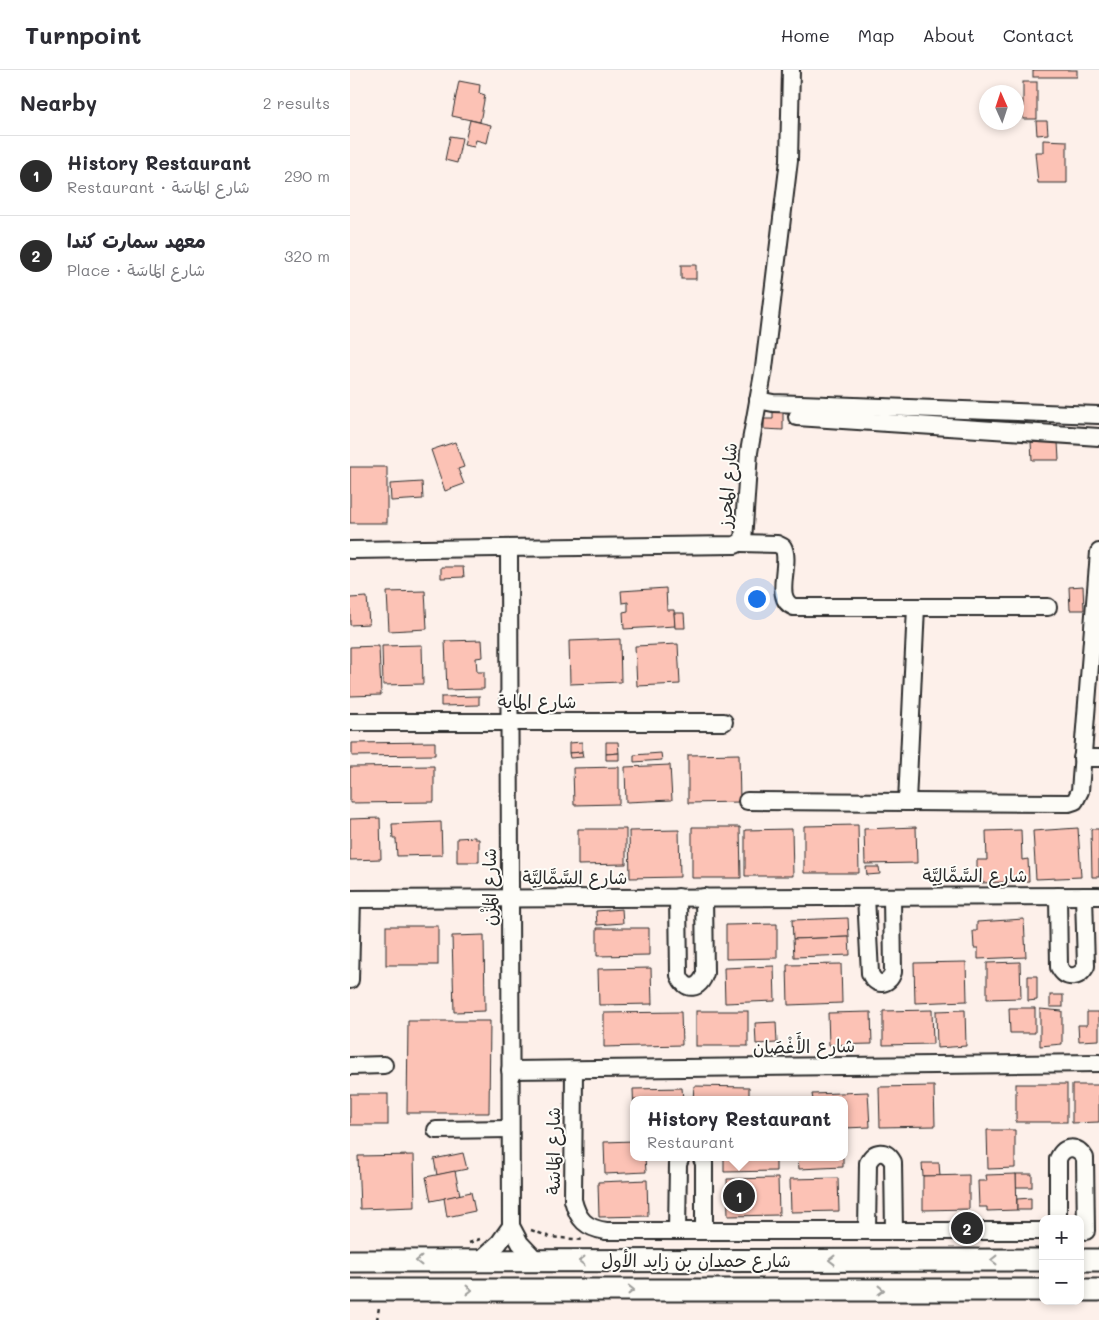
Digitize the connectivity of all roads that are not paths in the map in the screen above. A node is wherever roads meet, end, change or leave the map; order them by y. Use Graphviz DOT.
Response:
graph roads {
  1 [pos="790,70"];
  2 [pos="758,400"];
  3 [pos="1099,415"];
  4 [pos="797,417"];
  5 [pos="1099,437"];
  6 [pos="741,543"];
  7 [pos="509,548"];
  8 [pos="350,550"];
  9 [pos="1099,552"];
  10 [pos="1098,570"];
  11 [pos="916,607"];
  12 [pos="1048,607"];
  13 [pos="350,722"];
  14 [pos="510,722"];
  15 [pos="724,722"];
  16 [pos="1082,758"];
  17 [pos="1099,758"];
  18 [pos="746,801"];
  19 [pos="906,802"];
  20 [pos="1058,896"];
  21 [pos="1091,896"];
  22 [pos="704,897"];
  23 [pos="866,897"];
  24 [pos="892,897"];
  25 [pos="510,898"];
  26 [pos="678,898"];
  27 [pos="351,899"];
  28 [pos="350,980"];
  29 [pos="1099,1064"];
  30 [pos="384,1065"];
  31 [pos="350,1066"];
  32 [pos="510,1070"];
  33 [pos="574,1070"];
  34 [pos="510,1129"];
  35 [pos="436,1130"];
  36 [pos="679,1161"];
  37 [pos="703,1161"];
  38 [pos="1058,1215"];
  39 [pos="511,1226"];
  40 [pos="677,1231"];
  41 [pos="704,1231"];
  42 [pos="868,1231"];
  43 [pos="894,1231"];
  44 [pos="1039,1231"];
  45 [pos="1088,1231"];
  46 [pos="537,1260"];
  47 [pos="1039,1260"];
  48 [pos="1084,1260"];
  49 [pos="1099,1260"];
  50 [pos="350,1261"];
  51 [pos="479,1261"];
  52 [pos="350,1290"];
  53 [pos="1039,1290"];
  54 [pos="1084,1290"];
  55 [pos="1099,1290"];
  1 -- 2 [label="street, شارع المحرز"];
  2 -- 3 [label="street"];
  2 -- 6 [label="street, شارع المحرز"];
  4 -- 5 [label="street"];
  6 -- 7 [label="street, شارع المحرز"];
  6 -- 11 [label="street"];
  7 -- 8 [label="street, شارع المحرز"];
  7 -- 14 [label="street, شارع المُزْن"];
  9 -- 10 [label="street"];
  10 -- 16 [label="street"];
  11 -- 12 [label="street"];
  11 -- 19 [label="street"];
  13 -- 14 [label="street, شارع الماية"];
  14 -- 15 [label="street, شارع الماية"];
  14 -- 25 [label="street, شارع المُزْن"];
  16 -- 17 [label="street"];
  16 -- 19 [label="street"];
  18 -- 19 [label="street"];
  20 -- 21 [label="street, شارع السَّمَّالِيَّة"];
  20 -- 21 [label="street, شارع السَّمَّالِيَّة"];
  20 -- 24 [label="street, شارع السَّمَّالِيَّة"];
  22 -- 23 [label="street, شارع السَّمَّالِيَّة"];
  22 -- 26 [label="street, شارع السَّمَّالِيَّة"];
  22 -- 26 [label="street"];
  23 -- 24 [label="street, شارع السَّمَّالِيَّة"];
  23 -- 24 [label="street"];
  25 -- 26 [label="street, شارع السَّمَّالِيَّة"];
  25 -- 27 [label="street, شارع السَّمَّالِيَّة"];
  25 -- 32 [label="street, شارع المُزْن"];
  27 -- 28 [label="street, شارع السَّمَّالِيَّة"];
  29 -- 33 [label="street, شارع الأَغْصَان"];
  30 -- 31 [label="street"];
  32 -- 33 [label="street, شارع الأَغْصَان"];
  32 -- 34 [label="street, شارع المُزْن"];
  33 -- 40 [label="street, شارع المَاسَة"];
  34 -- 35 [label="street"];
  34 -- 39 [label="street, شارع المُزْن"];
  36 -- 40 [label="street"];
  37 -- 41 [label="street"];
  38 -- 45 [label="street"];
  39 -- 46 [label="street"];
  39 -- 51 [label="street"];
  40 -- 41 [label="street, شارع المَاسَة"];
  41 -- 42 [label="street, شارع المَاسَة"];
  42 -- 43 [label="street, شارع المَاسَة"];
  42 -- 43 [label="street"];
  43 -- 44 [label="street, شارع المَاسَة"];
  47 -- 46 [label="main road, شارع حمدان بن زايد الأول, one-way"];
  46 -- 51 [label="main road, شارع حمدان بن زايد الأول"];
  48 -- 49 [label="main road"];
  51 -- 50 [label="main road, شارع حمدان بن زايد الأول, one-way"];
  52 -- 53 [label="main road, شارع حمدان بن زايد الأول, one-way"];
  54 -- 55 [label="main road"];
}
